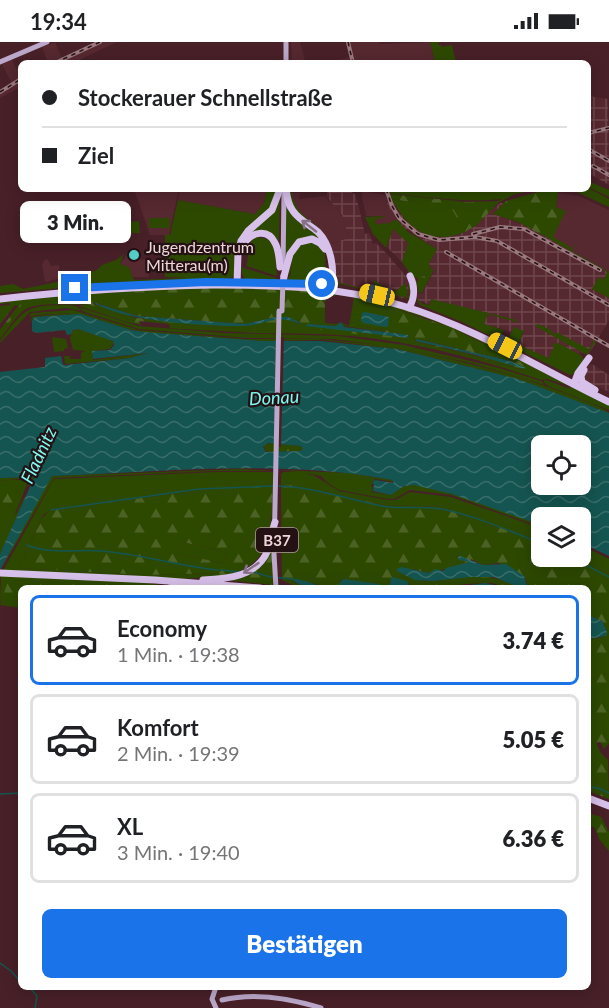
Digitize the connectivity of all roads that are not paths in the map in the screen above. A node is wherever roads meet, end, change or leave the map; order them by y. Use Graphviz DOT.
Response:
graph roads {
  1 [pos="47,42"];
  2 [pos="284,42"];
  3 [pos="285,60"];
  4 [pos="0,62"];
  5 [pos="282,192"];
  6 [pos="283,192"];
  7 [pos="283,192"];
  8 [pos="284,192"];
  9 [pos="280,267"];
  10 [pos="410,276"];
  11 [pos="282,278"];
  12 [pos="239,280"];
  13 [pos="331,283"];
  14 [pos="273,284"];
  15 [pos="0,296"];
  16 [pos="411,300"];
  17 [pos="585,367"];
  18 [pos="559,373"];
  19 [pos="578,373"];
  20 [pos="575,382"];
  21 [pos="594,390"];
  22 [pos="609,400"];
  23 [pos="277,492"];
  24 [pos="275,522"];
  25 [pos="2,573"];
  26 [pos="118,579"];
  27 [pos="170,581"];
  28 [pos="169,585"];
  29 [pos="221,585"];
  30 [pos="278,585"];
  31 [pos="278,585"];
  32 [pos="591,797"];
  33 [pos="609,804"];
  34 [pos="218,1001"];
  35 [pos="321,1008"];
  1 -- 4 [label="main road"];
  2 -- 3 [label="main road"];
  5 -- 12 [label="highway"];
  6 -- 9 [label="main road, B37"];
  7 -- 11 [label="main road, B37"];
  13 -- 8 [label="highway, one-way"];
  9 -- 11 [label="main road, B37"];
  9 -- 12 [label="highway"];
  10 -- 16 [label="highway"];
  11 -- 13 [label="highway"];
  11 -- 23 [label="main road, B37, bridge"];
  12 -- 14 [label="highway"];
  12 -- 14 [label="highway"];
  12 -- 15 [label="highway"];
  12 -- 15 [label="highway"];
  13 -- 14 [label="highway"];
  13 -- 14 [label="highway"];
  13 -- 16 [label="highway"];
  13 -- 16 [label="highway"];
  16 -- 18 [label="highway"];
  16 -- 20 [label="highway"];
  17 -- 19 [label="highway"];
  17 -- 20 [label="highway"];
  17 -- 21 [label="highway"];
  18 -- 19 [label="highway"];
  18 -- 20 [label="highway"];
  19 -- 20 [label="highway"];
  20 -- 21 [label="highway"];
  20 -- 22 [label="highway"];
  21 -- 22 [label="highway"];
  23 -- 24 [label="main road, B37"];
  23 -- 30 [label="main road, B37"];
  24 -- 27 [label="highway, one-way"];
  24 -- 31 [label="main road, B37"];
  25 -- 26 [label="highway"];
  26 -- 27 [label="highway"];
  26 -- 28 [label="highway"];
  27 -- 29 [label="highway"];
  32 -- 33 [label="highway"];
  34 -- 35 [label="main road"];
}
